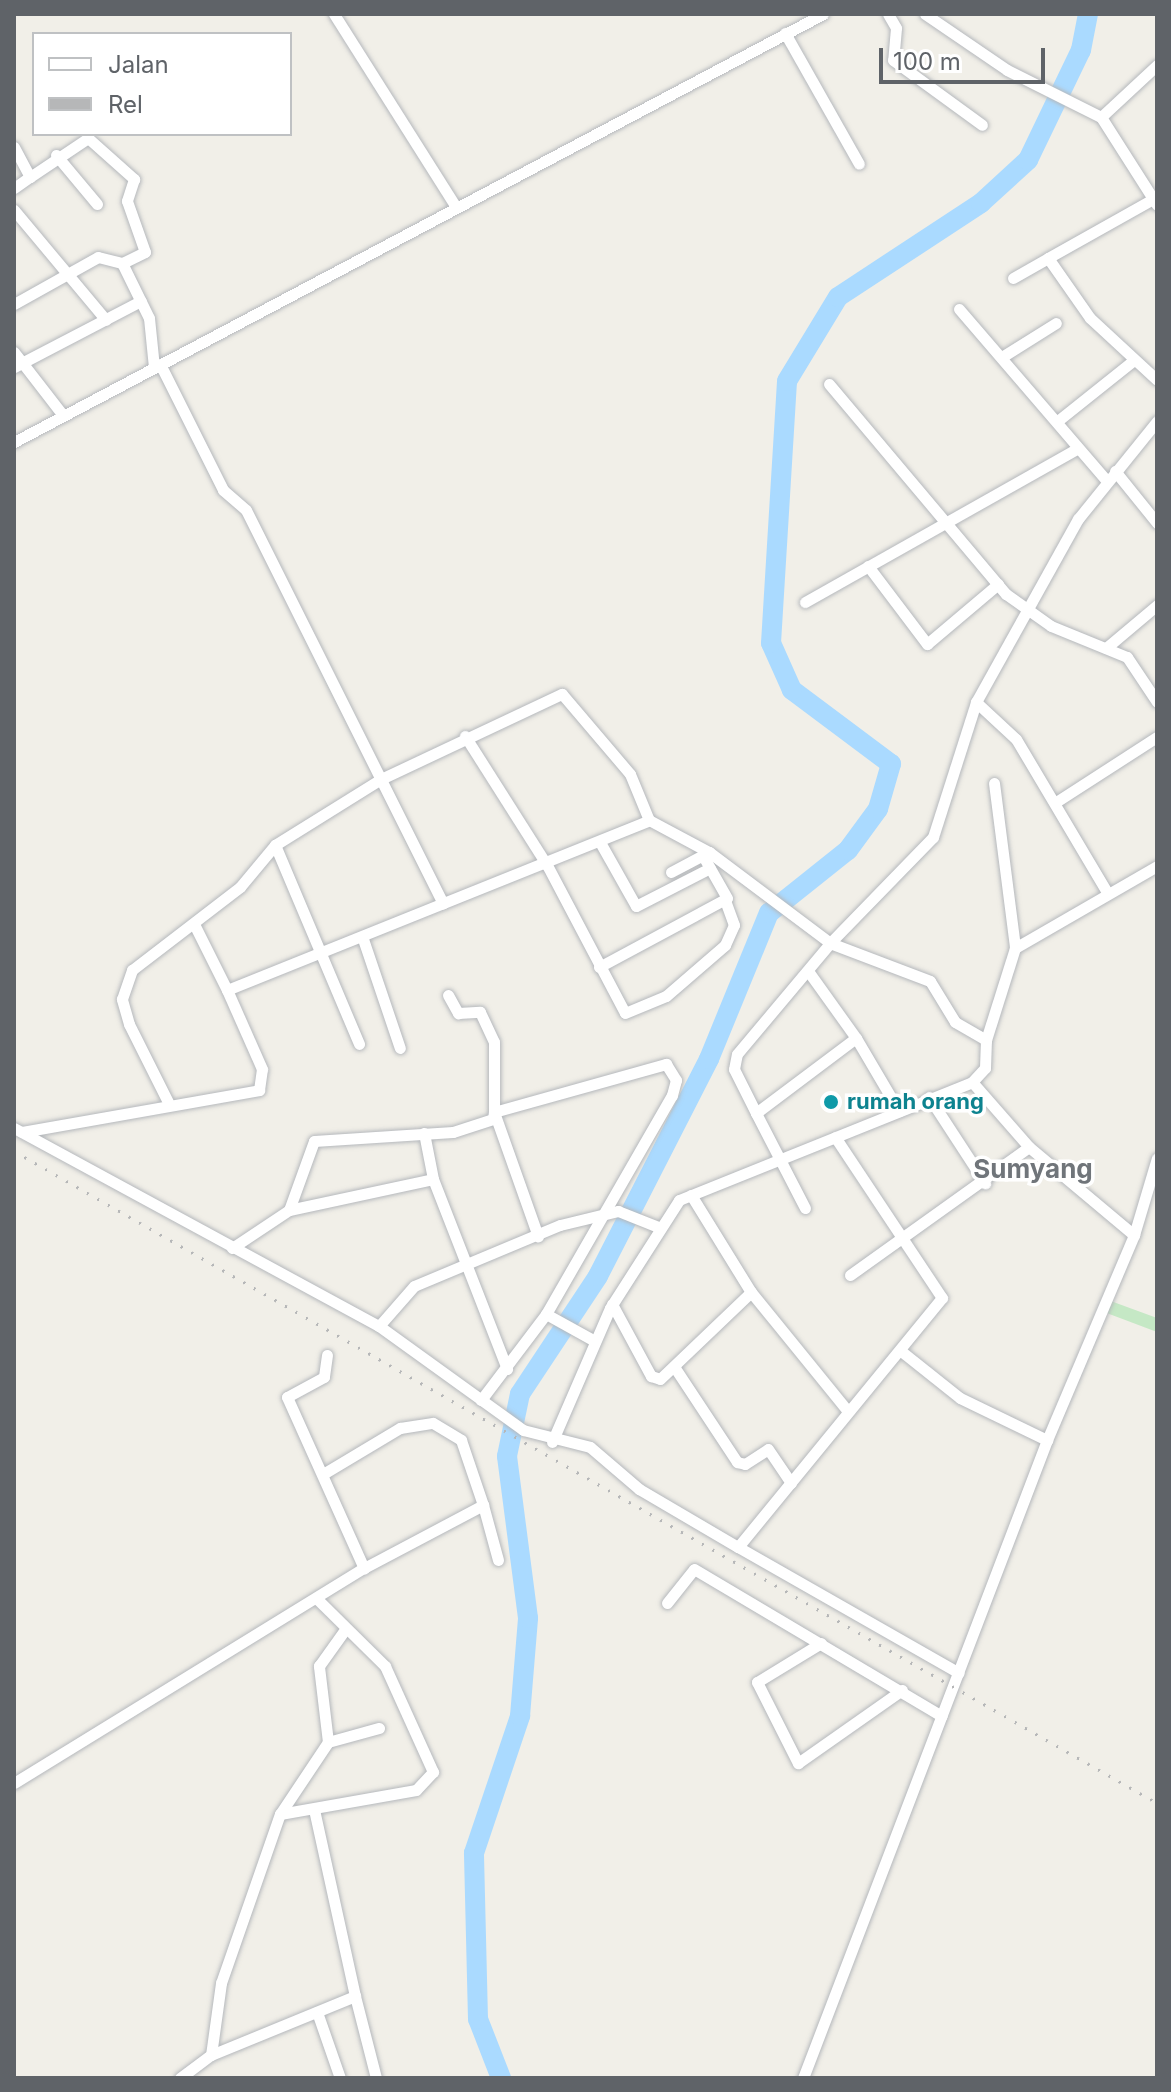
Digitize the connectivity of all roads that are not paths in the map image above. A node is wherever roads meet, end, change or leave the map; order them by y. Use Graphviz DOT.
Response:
graph roads {
  1 [pos="334,14"];
  2 [pos="823,14"];
  3 [pos="888,14"];
  4 [pos="925,14"];
  5 [pos="785,33"];
  6 [pos="1157,65"];
  7 [pos="1101,117"];
  8 [pos="982,125"];
  9 [pos="14,147"];
  10 [pos="56,155"];
  11 [pos="859,164"];
  12 [pos="30,177"];
  13 [pos="14,188"];
  14 [pos="1155,202"];
  15 [pos="97,204"];
  16 [pos="454,204"];
  17 [pos="14,210"];
  18 [pos="1048,258"];
  19 [pos="122,263"];
  20 [pos="70,274"];
  21 [pos="1013,278"];
  22 [pos="141,301"];
  23 [pos="14,304"];
  24 [pos="959,309"];
  25 [pos="106,320"];
  26 [pos="1056,323"];
  27 [pos="14,352"];
  28 [pos="1005,355"];
  29 [pos="1134,360"];
  30 [pos="19,365"];
  31 [pos="157,366"];
  32 [pos="1157,380"];
  33 [pos="829,384"];
  34 [pos="62,414"];
  35 [pos="1060,419"];
  36 [pos="1157,421"];
  37 [pos="14,442"];
  38 [pos="1078,448"];
  39 [pos="1111,476"];
  40 [pos="946,523"];
  41 [pos="1157,523"];
  42 [pos="868,566"];
  43 [pos="998,584"];
  44 [pos="805,602"];
  45 [pos="1157,605"];
  46 [pos="1026,610"];
  47 [pos="1106,648"];
  48 [pos="976,702"];
  49 [pos="1157,702"];
  50 [pos="465,736"];
  51 [pos="1157,737"];
  52 [pos="381,779"];
  53 [pos="994,783"];
  54 [pos="1056,802"];
  55 [pos="649,820"];
  56 [pos="601,844"];
  57 [pos="275,845"];
  58 [pos="710,852"];
  59 [pos="547,865"];
  60 [pos="1157,866"];
  61 [pos="710,868"];
  62 [pos="671,872"];
  63 [pos="1107,892"];
  64 [pos="725,900"];
  65 [pos="443,903"];
  66 [pos="194,924"];
  67 [pos="363,939"];
  68 [pos="830,943"];
  69 [pos="1015,948"];
  70 [pos="320,955"];
  71 [pos="599,967"];
  72 [pos="808,971"];
  73 [pos="227,990"];
  74 [pos="448,995"];
  75 [pos="856,1038"];
  76 [pos="986,1040"];
  77 [pos="359,1044"];
  78 [pos="400,1048"];
  79 [pos="972,1082"];
  80 [pos="929,1097"];
  81 [pos="168,1102"];
  82 [pos="899,1111"];
  83 [pos="494,1112"];
  84 [pos="756,1113"];
  85 [pos="18,1130"];
  86 [pos="424,1133"];
  87 [pos="835,1137"];
  88 [pos="1029,1147"];
  89 [pos="776,1157"];
  90 [pos="1157,1158"];
  91 [pos="433,1179"];
  92 [pos="985,1183"];
  93 [pos="691,1195"];
  94 [pos="805,1208"];
  95 [pos="289,1210"];
  96 [pos="601,1211"];
  97 [pos="658,1227"];
  98 [pos="1134,1235"];
  99 [pos="538,1236"];
  100 [pos="904,1242"];
  101 [pos="232,1248"];
  102 [pos="467,1267"];
  103 [pos="850,1275"];
  104 [pos="751,1292"];
  105 [pos="612,1304"];
  106 [pos="548,1315"];
  107 [pos="379,1326"];
  108 [pos="593,1340"];
  109 [pos="901,1351"];
  110 [pos="327,1355"];
  111 [pos="675,1368"];
  112 [pos="507,1369"];
  113 [pos="485,1404"];
  114 [pos="847,1410"];
  115 [pos="1047,1440"];
  116 [pos="552,1442"];
  117 [pos="323,1474"];
  118 [pos="791,1483"];
  119 [pos="483,1505"];
  120 [pos="738,1547"];
  121 [pos="498,1560"];
  122 [pos="364,1568"];
  123 [pos="317,1599"];
  124 [pos="667,1603"];
  125 [pos="344,1631"];
  126 [pos="821,1643"];
  127 [pos="959,1673"];
  128 [pos="902,1690"];
  129 [pos="942,1716"];
  130 [pos="379,1728"];
  131 [pos="328,1742"];
  132 [pos="14,1783"];
  133 [pos="314,1810"];
  134 [pos="280,1814"];
  135 [pos="355,1996"];
  136 [pos="317,2012"];
  137 [pos="211,2055"];
  138 [pos="198,2074"];
  139 [pos="180,2078"];
  140 [pos="340,2078"];
  141 [pos="376,2078"];
  142 [pos="803,2078"];
  1 -- 16 [label="street"];
  2 -- 5 [label="street"];
  3 -- 8 [label="street"];
  4 -- 7 [label="street"];
  5 -- 11 [label="street"];
  5 -- 16 [label="street"];
  6 -- 7 [label="street"];
  7 -- 14 [label="street"];
  9 -- 12 [label="street"];
  10 -- 12 [label="street"];
  10 -- 15 [label="street"];
  10 -- 19 [label="street"];
  12 -- 13 [label="street"];
  14 -- 18 [label="street"];
  16 -- 31 [label="street"];
  17 -- 20 [label="street"];
  18 -- 21 [label="street"];
  18 -- 29 [label="street"];
  19 -- 20 [label="street"];
  19 -- 22 [label="street"];
  20 -- 23 [label="street"];
  20 -- 25 [label="street"];
  22 -- 25 [label="street"];
  22 -- 31 [label="street"];
  24 -- 28 [label="street"];
  25 -- 30 [label="street"];
  26 -- 28 [label="street"];
  27 -- 30 [label="street"];
  28 -- 35 [label="street"];
  29 -- 32 [label="street"];
  29 -- 35 [label="street"];
  30 -- 34 [label="street"];
  31 -- 34 [label="street"];
  31 -- 52 [label="street"];
  33 -- 40 [label="street"];
  34 -- 37 [label="street"];
  35 -- 38 [label="street"];
  36 -- 39 [label="street"];
  38 -- 39 [label="street"];
  38 -- 40 [label="street"];
  39 -- 41 [label="street"];
  39 -- 46 [label="street"];
  40 -- 42 [label="street"];
  40 -- 43 [label="street"];
  42 -- 43 [label="street"];
  42 -- 44 [label="street"];
  43 -- 46 [label="street"];
  45 -- 47 [label="street"];
  46 -- 47 [label="street"];
  46 -- 48 [label="street"];
  47 -- 49 [label="street"];
  48 -- 54 [label="street"];
  48 -- 68 [label="street"];
  50 -- 52 [label="street"];
  50 -- 55 [label="street"];
  50 -- 59 [label="street"];
  51 -- 54 [label="street"];
  52 -- 57 [label="street"];
  52 -- 65 [label="street"];
  53 -- 69 [label="street"];
  54 -- 63 [label="street"];
  55 -- 56 [label="street"];
  55 -- 58 [label="street"];
  56 -- 59 [label="street"];
  56 -- 61 [label="street"];
  57 -- 66 [label="street"];
  57 -- 70 [label="street"];
  58 -- 61 [label="street"];
  58 -- 62 [label="street"];
  58 -- 68 [label="street"];
  59 -- 65 [label="street"];
  59 -- 71 [label="street"];
  60 -- 63 [label="street"];
  61 -- 64 [label="street"];
  63 -- 69 [label="street"];
  64 -- 71 [label="street"];
  64 -- 71 [label="street"];
  65 -- 67 [label="street"];
  66 -- 73 [label="street"];
  66 -- 81 [label="street"];
  67 -- 70 [label="street"];
  67 -- 78 [label="street"];
  68 -- 72 [label="street"];
  68 -- 76 [label="street"];
  69 -- 76 [label="street"];
  70 -- 73 [label="street"];
  70 -- 77 [label="street"];
  72 -- 75 [label="street"];
  72 -- 84 [label="street"];
  73 -- 81 [label="street"];
  74 -- 83 [label="street"];
  75 -- 82 [label="street"];
  75 -- 84 [label="street"];
  76 -- 79 [label="street"];
  79 -- 80 [label="street"];
  79 -- 88 [label="street"];
  80 -- 82 [label="street"];
  80 -- 92 [label="street"];
  81 -- 85 [label="street"];
  82 -- 87 [label="street"];
  83 -- 86 [label="street"];
  83 -- 96 [label="street"];
  83 -- 99 [label="street"];
  84 -- 89 [label="street"];
  85 -- 101 [label="street"];
  86 -- 91 [label="street"];
  86 -- 95 [label="street"];
  87 -- 89 [label="street"];
  87 -- 100 [label="street"];
  88 -- 92 [label="street"];
  88 -- 98 [label="street"];
  89 -- 93 [label="street"];
  89 -- 94 [label="street"];
  90 -- 98 [label="street"];
  91 -- 95 [label="street"];
  91 -- 102 [label="street"];
  92 -- 100 [label="street"];
  93 -- 97 [label="street"];
  93 -- 104 [label="street"];
  95 -- 101 [label="street"];
  96 -- 97 [label="street"];
  96 -- 99 [label="street"];
  96 -- 106 [label="street"];
  97 -- 105 [label="street"];
  98 -- 115 [label="street"];
  99 -- 102 [label="street"];
  100 -- 103 [label="street"];
  100 -- 109 [label="street"];
  101 -- 107 [label="street"];
  102 -- 107 [label="street"];
  102 -- 112 [label="street"];
  104 -- 111 [label="street"];
  104 -- 114 [label="street"];
  105 -- 108 [label="street"];
  105 -- 111 [label="street"];
  106 -- 108 [label="street"];
  106 -- 112 [label="street"];
  107 -- 113 [label="street"];
  108 -- 116 [label="street"];
  109 -- 114 [label="street"];
  109 -- 115 [label="street"];
  110 -- 117 [label="street"];
  111 -- 118 [label="street"];
  112 -- 113 [label="street"];
  113 -- 116 [label="street"];
  114 -- 118 [label="street"];
  115 -- 127 [label="street"];
  116 -- 120 [label="street"];
  117 -- 119 [label="street"];
  117 -- 122 [label="street"];
  118 -- 120 [label="street"];
  119 -- 121 [label="street"];
  119 -- 122 [label="street"];
  120 -- 127 [label="street"];
  122 -- 123 [label="street"];
  123 -- 125 [label="street"];
  123 -- 132 [label="street"];
  124 -- 126 [label="street"];
  125 -- 131 [label="street"];
  125 -- 133 [label="street"];
  126 -- 128 [label="street"];
  126 -- 128 [label="street"];
  127 -- 129 [label="street"];
  128 -- 129 [label="street"];
  129 -- 142 [label="street"];
  130 -- 131 [label="street"];
  131 -- 134 [label="street"];
  133 -- 134 [label="street"];
  133 -- 135 [label="street"];
  134 -- 137 [label="street"];
  135 -- 136 [label="street"];
  135 -- 141 [label="street"];
  136 -- 137 [label="street"];
  136 -- 140 [label="street"];
  137 -- 138 [label="street"];
  138 -- 139 [label="street"];
}
